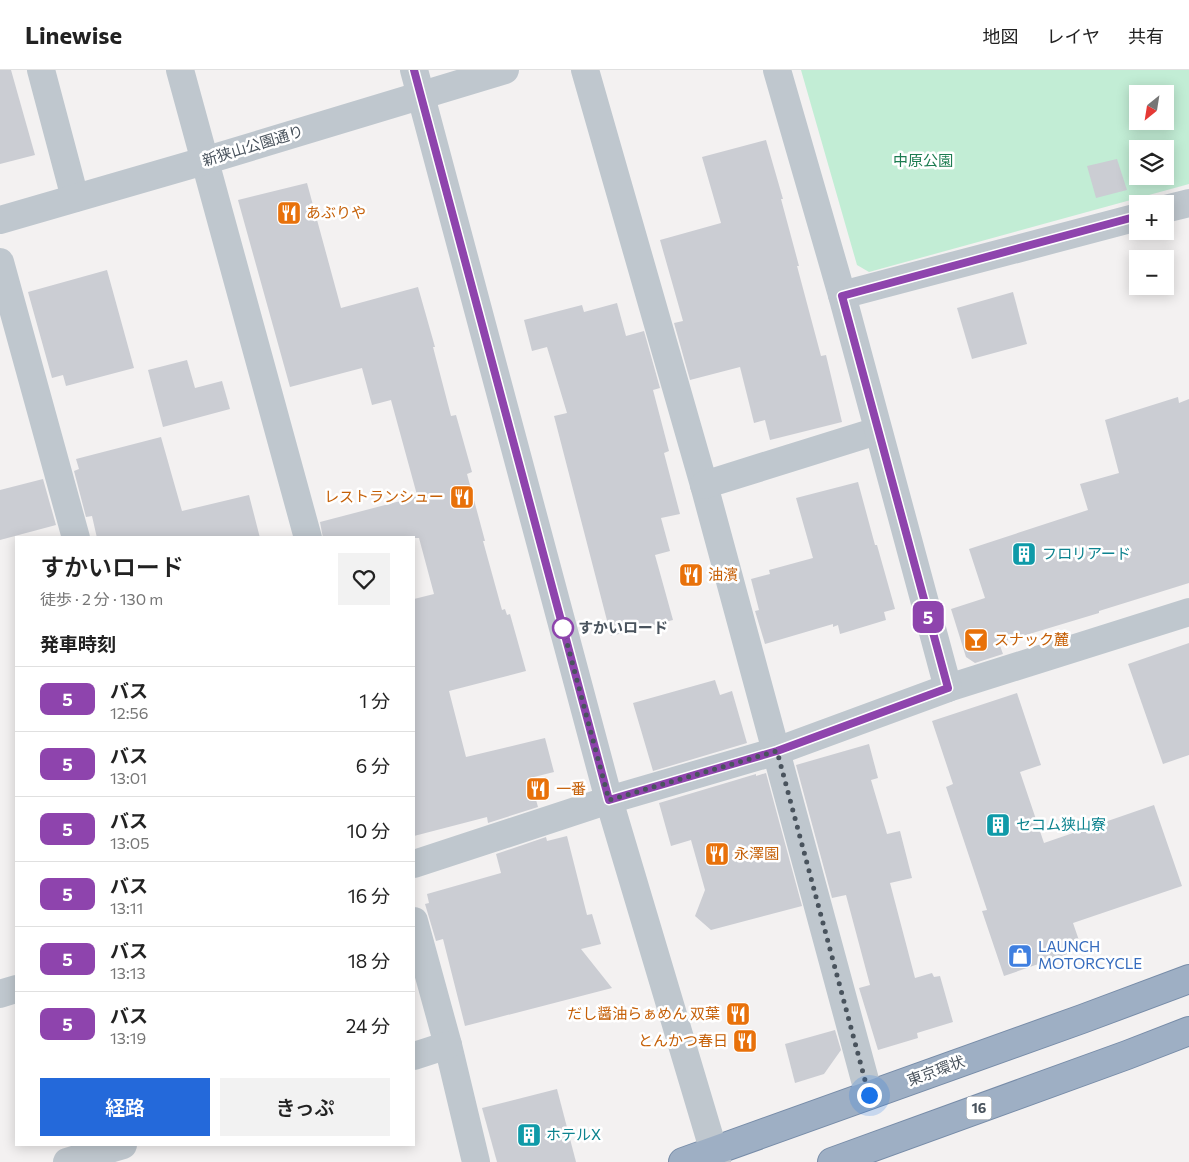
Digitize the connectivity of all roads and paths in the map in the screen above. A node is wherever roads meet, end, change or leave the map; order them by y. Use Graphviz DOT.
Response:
graph roads {
  1 [pos="41,70"];
  2 [pos="180,70"];
  3 [pos="505,70"];
  4 [pos="585,70"];
  5 [pos="777,70"];
  6 [pos="417,83"];
  7 [pos="204,161"];
  8 [pos="75,198"];
  9 [pos="1189,203"];
  10 [pos="1174,207"];
  11 [pos="1129,218"];
  12 [pos="0,220"];
  13 [pos="0,262"];
  14 [pos="842,296"];
  15 [pos="877,431"];
  16 [pos="704,485"];
  17 [pos="75,536"];
  18 [pos="307,536"];
  19 [pos="1189,612"];
  20 [pos="948,688"];
  21 [pos="777,751"];
  22 [pos="609,800"];
  23 [pos="415,864"];
  24 [pos="415,925"];
  25 [pos="1189,979"];
  26 [pos="15,989"];
  27 [pos="0,994"];
  28 [pos="1189,1031"];
  29 [pos="448,1045"];
  30 [pos="415,1056"];
  31 [pos="869,1095"];
  32 [pos="120,1146"];
  33 [pos="715,1156"];
  34 [pos="866,1156"];
  35 [pos="67,1162"];
  36 [pos="476,1162"];
  37 [pos="683,1162"];
  38 [pos="832,1162"];
  1 -- 8 [label="street"];
  2 -- 7 [label="street"];
  3 -- 6 [label="street, 新狭山公園通り"];
  4 -- 16 [label="street"];
  5 -- 14 [label="street"];
  6 -- 7 [label="street, 新狭山公園通り"];
  6 -- 22 [label="street"];
  7 -- 8 [label="street, 新狭山公園通り"];
  7 -- 18 [label="street"];
  8 -- 12 [label="street, 新狭山公園通り"];
  9 -- 10 [label="street"];
  11 -- 14 [label="street"];
  13 -- 17 [label="street"];
  14 -- 15 [label="street"];
  15 -- 16 [label="street"];
  15 -- 20 [label="street"];
  16 -- 21 [label="street"];
  19 -- 20 [label="street"];
  20 -- 21 [label="street"];
  21 -- 22 [label="street"];
  21 -- 31 [label="street"];
  22 -- 23 [label="street"];
  22 -- 33 [label="street"];
  24 -- 29 [label="street"];
  25 -- 31 [label="highway, 東京環状"];
  26 -- 27 [label="street"];
  28 -- 34 [label="highway, 16"];
  29 -- 30 [label="street"];
  29 -- 36 [label="street"];
  31 -- 33 [label="highway, 東京環状"];
  32 -- 35 [label="street"];
  33 -- 37 [label="highway, 東京環状"];
  34 -- 38 [label="highway, 16"];
}
